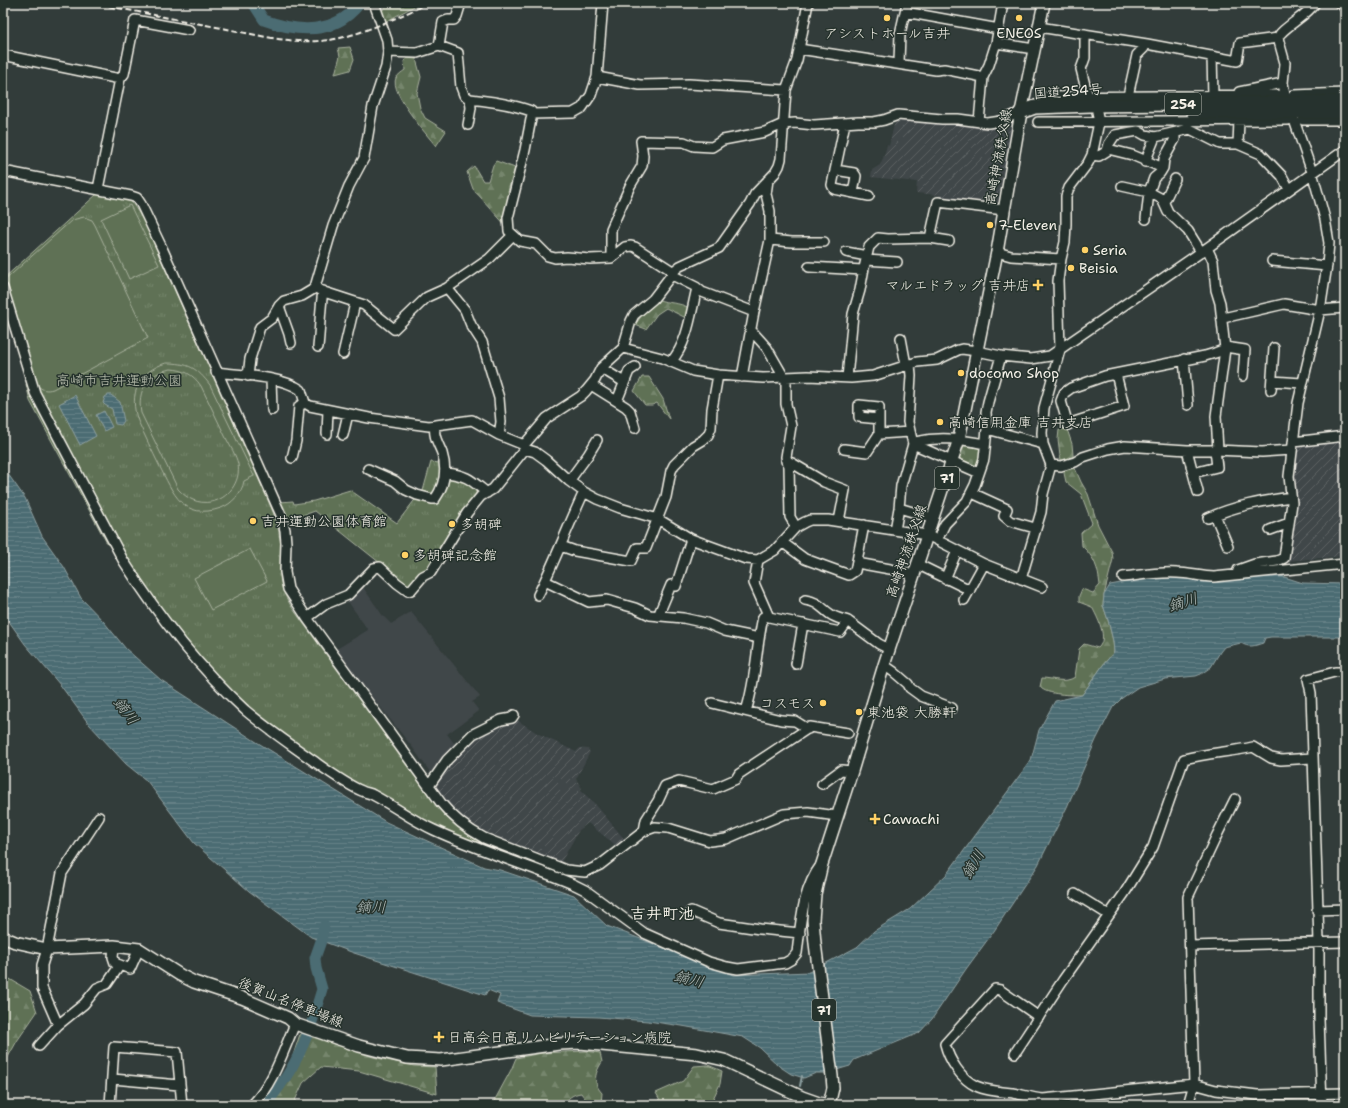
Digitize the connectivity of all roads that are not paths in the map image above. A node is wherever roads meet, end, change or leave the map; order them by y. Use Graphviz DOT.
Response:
graph roads {
  1 [pos="374,3"];
  2 [pos="461,3"];
  3 [pos="603,3"];
  4 [pos="808,3"];
  5 [pos="1003,3"];
  6 [pos="1044,3"];
  7 [pos="1315,3"];
  8 [pos="1340,3"];
  9 [pos="906,7"];
  10 [pos="1345,8"];
  11 [pos="1039,27"];
  12 [pos="998,29"];
  13 [pos="189,30"];
  14 [pos="1085,34"];
  15 [pos="1278,38"];
  16 [pos="996,43"];
  17 [pos="1144,44"];
  18 [pos="439,46"];
  19 [pos="1034,48"];
  20 [pos="799,49"];
  21 [pos="388,52"];
  22 [pos="3,55"];
  23 [pos="1212,56"];
  24 [pos="897,64"];
  25 [pos="597,77"];
  26 [pos="983,77"];
  27 [pos="120,79"];
  28 [pos="1283,83"];
  29 [pos="786,90"];
  30 [pos="1128,96"];
  31 [pos="1212,96"];
  32 [pos="1237,96"];
  33 [pos="1042,98"];
  34 [pos="470,99"];
  35 [pos="1089,99"];
  36 [pos="1344,101"];
  37 [pos="1226,103"];
  38 [pos="1288,105"];
  39 [pos="1021,112"];
  40 [pos="1254,112"];
  41 [pos="532,114"];
  42 [pos="1098,116"];
  43 [pos="1303,120"];
  44 [pos="1345,120"];
  45 [pos="1237,121"];
  46 [pos="845,122"];
  47 [pos="979,122"];
  48 [pos="1038,122"];
  49 [pos="783,124"];
  50 [pos="468,125"];
  51 [pos="1175,133"];
  52 [pos="1155,137"];
  53 [pos="1238,144"];
  54 [pos="1108,149"];
  55 [pos="1345,150"];
  56 [pos="1092,155"];
  57 [pos="1145,162"];
  58 [pos="1162,168"];
  59 [pos="835,170"];
  60 [pos="3,171"];
  61 [pos="1312,172"];
  62 [pos="1175,179"];
  63 [pos="768,180"];
  64 [pos="1122,186"];
  65 [pos="98,189"];
  66 [pos="1289,189"];
  67 [pos="1148,192"];
  68 [pos="853,193"];
  69 [pos="869,196"];
  70 [pos="1164,202"];
  71 [pos="1004,210"];
  72 [pos="1146,218"];
  73 [pos="513,236"];
  74 [pos="930,238"];
  75 [pos="770,240"];
  76 [pos="948,241"];
  77 [pos="824,242"];
  78 [pos="1204,250"];
  79 [pos="846,252"];
  80 [pos="997,252"];
  81 [pos="611,258"];
  82 [pos="866,258"];
  83 [pos="1061,259"];
  84 [pos="1272,261"];
  85 [pos="897,262"];
  86 [pos="1327,266"];
  87 [pos="809,268"];
  88 [pos="863,270"];
  89 [pos="673,273"];
  90 [pos="3,288"];
  91 [pos="446,288"];
  92 [pos="697,288"];
  93 [pos="319,289"];
  94 [pos="355,303"];
  95 [pos="279,306"];
  96 [pos="1345,308"];
  97 [pos="1320,310"];
  98 [pos="754,312"];
  99 [pos="1223,318"];
  100 [pos="750,329"];
  101 [pos="902,338"];
  102 [pos="291,344"];
  103 [pos="318,347"];
  104 [pos="623,348"];
  105 [pos="1225,348"];
  106 [pos="1274,348"];
  107 [pos="1060,350"];
  108 [pos="977,351"];
  109 [pos="343,354"];
  110 [pos="1001,356"];
  111 [pos="1184,359"];
  112 [pos="671,362"];
  113 [pos="908,365"];
  114 [pos="635,367"];
  115 [pos="601,368"];
  116 [pos="216,372"];
  117 [pos="1116,374"];
  118 [pos="718,375"];
  119 [pos="248,376"];
  120 [pos="1243,376"];
  121 [pos="742,377"];
  122 [pos="785,377"];
  123 [pos="847,378"];
  124 [pos="271,379"];
  125 [pos="624,382"];
  126 [pos="1302,383"];
  127 [pos="590,385"];
  128 [pos="617,401"];
  129 [pos="1061,401"];
  130 [pos="304,403"];
  131 [pos="1188,405"];
  132 [pos="1044,408"];
  133 [pos="272,410"];
  134 [pos="328,410"];
  135 [pos="348,414"];
  136 [pos="879,419"];
  137 [pos="435,425"];
  138 [pos="635,428"];
  139 [pos="987,429"];
  140 [pos="910,432"];
  141 [pos="327,434"];
  142 [pos="499,434"];
  143 [pos="879,434"];
  144 [pos="343,435"];
  145 [pos="1345,436"];
  146 [pos="959,439"];
  147 [pos="597,440"];
  148 [pos="913,444"];
  149 [pos="985,444"];
  150 [pos="1042,444"];
  151 [pos="1292,446"];
  152 [pos="524,447"];
  153 [pos="844,449"];
  154 [pos="1187,450"];
  155 [pos="1217,450"];
  156 [pos="292,458"];
  157 [pos="786,461"];
  158 [pos="952,462"];
  159 [pos="1051,465"];
  160 [pos="368,469"];
  161 [pos="446,473"];
  162 [pos="979,473"];
  163 [pos="1193,473"];
  164 [pos="569,481"];
  165 [pos="584,492"];
  166 [pos="1198,492"];
  167 [pos="487,493"];
  168 [pos="972,493"];
  169 [pos="1291,497"];
  170 [pos="899,508"];
  171 [pos="933,518"];
  172 [pos="658,519"];
  173 [pos="839,521"];
  174 [pos="1289,523"];
  175 [pos="864,525"];
  176 [pos="796,527"];
  177 [pos="1035,528"];
  178 [pos="895,530"];
  179 [pos="1270,530"];
  180 [pos="932,538"];
  181 [pos="691,539"];
  182 [pos="782,542"];
  183 [pos="561,546"];
  184 [pos="1228,546"];
  185 [pos="957,551"];
  186 [pos="758,560"];
  187 [pos="857,563"];
  188 [pos="917,564"];
  189 [pos="984,564"];
  190 [pos="1345,564"];
  191 [pos="1237,574"];
  192 [pos="914,575"];
  193 [pos="1123,577"];
  194 [pos="945,579"];
  195 [pos="1021,579"];
  196 [pos="545,581"];
  197 [pos="1042,587"];
  198 [pos="970,590"];
  199 [pos="538,595"];
  200 [pos="805,600"];
  201 [pos="964,600"];
  202 [pos="768,615"];
  203 [pos="658,616"];
  204 [pos="307,618"];
  205 [pos="848,621"];
  206 [pos="803,624"];
  207 [pos="758,638"];
  208 [pos="889,649"];
  209 [pos="796,664"];
  210 [pos="884,665"];
  211 [pos="1345,672"];
  212 [pos="712,704"];
  213 [pos="952,708"];
  214 [pos="746,711"];
  215 [pos="514,715"];
  216 [pos="808,729"];
  217 [pos="848,733"];
  218 [pos="1312,758"];
  219 [pos="852,771"];
  220 [pos="822,784"];
  221 [pos="429,786"];
  222 [pos="1235,799"];
  223 [pos="837,816"];
  224 [pos="99,817"];
  225 [pos="644,831"];
  226 [pos="822,864"];
  227 [pos="1076,894"];
  228 [pos="1345,909"];
  229 [pos="1317,910"];
  230 [pos="691,911"];
  231 [pos="1109,915"];
  232 [pos="800,933"];
  233 [pos="3,938"];
  234 [pos="1319,942"];
  235 [pos="1345,942"];
  236 [pos="114,946"];
  237 [pos="1190,946"];
  238 [pos="47,949"];
  239 [pos="139,949"];
  240 [pos="120,965"];
  241 [pos="1039,1017"];
  242 [pos="295,1024"];
  243 [pos="58,1025"];
  244 [pos="39,1046"];
  245 [pos="1015,1053"];
  246 [pos="113,1079"];
  247 [pos="1194,1084"];
  248 [pos="179,1085"];
  249 [pos="1345,1093"];
  250 [pos="1322,1094"];
  251 [pos="1035,1102"];
  252 [pos="110,1105"];
  253 [pos="182,1105"];
  254 [pos="252,1105"];
  255 [pos="829,1105"];
  256 [pos="1188,1105"];
  257 [pos="1322,1105"];
  1 -- 21 [label="street"];
  2 -- 18 [label="street"];
  3 -- 25 [label="street"];
  4 -- 20 [label="street"];
  5 -- 12 [label="street"];
  6 -- 11 [label="main road, 高崎神流秩父線 / 71"];
  7 -- 15 [label="street"];
  8 -- 10 [label="street"];
  9 -- 12 [label="street"];
  9 -- 24 [label="street"];
  11 -- 14 [label="street"];
  11 -- 19 [label="main road, 高崎神流秩父線 / 71"];
  12 -- 16 [label="street"];
  13 -- 27 [label="street"];
  14 -- 17 [label="street"];
  14 -- 35 [label="street"];
  15 -- 23 [label="street"];
  15 -- 28 [label="street"];
  16 -- 19 [label="street"];
  16 -- 26 [label="street"];
  17 -- 23 [label="street"];
  17 -- 30 [label="street"];
  18 -- 21 [label="street"];
  18 -- 34 [label="street"];
  19 -- 39 [label="main road, 高崎神流秩父線 / 71"];
  20 -- 24 [label="street"];
  20 -- 29 [label="street"];
  21 -- 93 [label="street"];
  22 -- 27 [label="street"];
  23 -- 31 [label="street"];
  24 -- 26 [label="street"];
  25 -- 29 [label="street"];
  25 -- 41 [label="street"];
  26 -- 47 [label="street"];
  27 -- 65 [label="street"];
  28 -- 32 [label="street"];
  28 -- 38 [label="street"];
  29 -- 49 [label="street"];
  30 -- 31 [label="street"];
  30 -- 35 [label="street"];
  31 -- 32 [label="street"];
  31 -- 37 [label="street"];
  32 -- 38 [label="street"];
  33 -- 35 [label="street"];
  34 -- 41 [label="street"];
  34 -- 50 [label="street"];
  35 -- 37 [label="highway, 国道254号 / 254"];
  35 -- 39 [label="highway, 国道254号 / 254"];
  36 -- 38 [label="highway, 国道254号 / 254"];
  36 -- 38 [label="street"];
  37 -- 38 [label="highway, 国道254号 / 254"];
  38 -- 40 [label="highway, 国道254号 / 254"];
  38 -- 45 [label="street"];
  38 -- 61 [label="street"];
  39 -- 42 [label="highway, 国道254号 / 254"];
  39 -- 47 [label="street"];
  39 -- 71 [label="main road, 高崎神流秩父線 / 71"];
  40 -- 42 [label="highway, 国道254号 / 254"];
  40 -- 45 [label="street"];
  41 -- 73 [label="street"];
  42 -- 45 [label="street"];
  42 -- 48 [label="street"];
  42 -- 56 [label="street"];
  43 -- 44 [label="street"];
  45 -- 53 [label="street"];
  46 -- 47 [label="street"];
  46 -- 49 [label="street"];
  46 -- 59 [label="street"];
  49 -- 63 [label="street"];
  49 -- 81 [label="street"];
  51 -- 52 [label="street"];
  51 -- 53 [label="street"];
  51 -- 58 [label="street"];
  52 -- 54 [label="street"];
  52 -- 57 [label="street"];
  53 -- 66 [label="street"];
  54 -- 56 [label="street"];
  54 -- 57 [label="street"];
  55 -- 61 [label="street"];
  56 -- 83 [label="street"];
  57 -- 58 [label="street"];
  58 -- 67 [label="street"];
  59 -- 68 [label="street"];
  59 -- 68 [label="street"];
  60 -- 65 [label="street"];
  61 -- 66 [label="street"];
  61 -- 86 [label="street"];
  62 -- 70 [label="street"];
  63 -- 75 [label="street"];
  63 -- 89 [label="street"];
  64 -- 67 [label="street"];
  65 -- 116 [label="street"];
  66 -- 78 [label="street"];
  67 -- 70 [label="street"];
  67 -- 72 [label="street"];
  68 -- 69 [label="street"];
  70 -- 78 [label="street"];
  71 -- 74 [label="street"];
  71 -- 80 [label="main road, 高崎神流秩父線 / 71"];
  73 -- 81 [label="street"];
  73 -- 91 [label="street"];
  74 -- 76 [label="street"];
  74 -- 82 [label="street"];
  75 -- 77 [label="street"];
  75 -- 98 [label="street"];
  78 -- 99 [label="street"];
  78 -- 107 [label="street"];
  79 -- 82 [label="street"];
  80 -- 83 [label="street"];
  80 -- 108 [label="main road, 高崎神流秩父線 / 71"];
  81 -- 89 [label="street"];
  82 -- 85 [label="street"];
  82 -- 88 [label="street"];
  83 -- 107 [label="street"];
  84 -- 86 [label="street"];
  86 -- 97 [label="street"];
  87 -- 88 [label="street"];
  88 -- 123 [label="street"];
  89 -- 92 [label="street"];
  89 -- 104 [label="street"];
  90 -- 232 [label="street"];
  91 -- 94 [label="street"];
  91 -- 142 [label="street"];
  92 -- 98 [label="street"];
  92 -- 112 [label="street"];
  93 -- 94 [label="street"];
  93 -- 95 [label="street"];
  93 -- 103 [label="street"];
  94 -- 109 [label="street"];
  95 -- 102 [label="street"];
  95 -- 119 [label="street"];
  96 -- 97 [label="street"];
  97 -- 99 [label="street"];
  97 -- 126 [label="street"];
  98 -- 100 [label="street"];
  99 -- 105 [label="street"];
  100 -- 121 [label="street"];
  100 -- 122 [label="street"];
  101 -- 113 [label="street"];
  104 -- 112 [label="street"];
  104 -- 115 [label="street"];
  105 -- 111 [label="street"];
  105 -- 120 [label="street"];
  105 -- 155 [label="street"];
  106 -- 126 [label="street"];
  107 -- 110 [label="street"];
  107 -- 132 [label="street"];
  108 -- 110 [label="street"];
  108 -- 113 [label="street"];
  108 -- 146 [label="main road, 高崎神流秩父線 / 71"];
  110 -- 139 [label="street"];
  111 -- 117 [label="street"];
  111 -- 131 [label="street"];
  112 -- 118 [label="street"];
  113 -- 123 [label="street"];
  113 -- 140 [label="street"];
  114 -- 125 [label="street"];
  115 -- 125 [label="street"];
  115 -- 127 [label="street"];
  116 -- 119 [label="street"];
  116 -- 204 [label="street"];
  117 -- 129 [label="street"];
  117 -- 129 [label="street"];
  118 -- 121 [label="street"];
  118 -- 172 [label="street"];
  119 -- 124 [label="street"];
  121 -- 122 [label="street"];
  122 -- 123 [label="street"];
  122 -- 157 [label="street"];
  124 -- 130 [label="street"];
  124 -- 133 [label="street"];
  125 -- 128 [label="street"];
  126 -- 151 [label="street"];
  127 -- 128 [label="street"];
  127 -- 152 [label="street"];
  128 -- 138 [label="street"];
  129 -- 132 [label="street"];
  130 -- 134 [label="street"];
  130 -- 156 [label="street"];
  132 -- 150 [label="street"];
  134 -- 135 [label="street"];
  134 -- 141 [label="street"];
  135 -- 137 [label="street"];
  135 -- 144 [label="street"];
  136 -- 143 [label="street"];
  137 -- 142 [label="street"];
  137 -- 161 [label="street"];
  139 -- 149 [label="street"];
  139 -- 150 [label="street"];
  140 -- 143 [label="street"];
  140 -- 148 [label="street"];
  142 -- 152 [label="street"];
  143 -- 153 [label="street"];
  145 -- 151 [label="street"];
  146 -- 148 [label="street"];
  146 -- 149 [label="street"];
  146 -- 158 [label="main road, 高崎神流秩父線 / 71"];
  147 -- 164 [label="street"];
  148 -- 158 [label="street"];
  148 -- 170 [label="street"];
  149 -- 162 [label="street"];
  150 -- 159 [label="street"];
  151 -- 155 [label="street"];
  151 -- 169 [label="street"];
  152 -- 164 [label="street"];
  152 -- 167 [label="street"];
  154 -- 155 [label="street"];
  154 -- 159 [label="street"];
  154 -- 163 [label="street"];
  155 -- 163 [label="street"];
  157 -- 173 [label="street"];
  157 -- 176 [label="street"];
  158 -- 162 [label="street"];
  158 -- 171 [label="main road, 高崎神流秩父線 / 71"];
  159 -- 177 [label="street"];
  160 -- 161 [label="street"];
  161 -- 167 [label="street"];
  162 -- 168 [label="street"];
  163 -- 166 [label="street"];
  164 -- 165 [label="street"];
  165 -- 172 [label="street"];
  165 -- 183 [label="street"];
  167 -- 204 [label="street"];
  168 -- 177 [label="street"];
  168 -- 180 [label="street"];
  169 -- 174 [label="street"];
  169 -- 184 [label="street"];
  170 -- 171 [label="street"];
  170 -- 178 [label="street"];
  171 -- 180 [label="main road, 高崎神流秩父線 / 71"];
  172 -- 181 [label="street"];
  172 -- 183 [label="street"];
  173 -- 175 [label="street"];
  173 -- 176 [label="street"];
  174 -- 179 [label="street"];
  174 -- 191 [label="street"];
  175 -- 178 [label="street"];
  175 -- 187 [label="street"];
  176 -- 182 [label="street"];
  177 -- 195 [label="street"];
  178 -- 180 [label="street"];
  180 -- 185 [label="street"];
  180 -- 188 [label="main road, 高崎神流秩父線 / 71"];
  181 -- 186 [label="street"];
  181 -- 203 [label="street"];
  182 -- 186 [label="street"];
  182 -- 187 [label="street"];
  183 -- 196 [label="street"];
  185 -- 189 [label="street"];
  185 -- 194 [label="street"];
  186 -- 202 [label="street"];
  187 -- 192 [label="street"];
  188 -- 192 [label="main road, 高崎神流秩父線 / 71"];
  188 -- 194 [label="street"];
  189 -- 195 [label="street"];
  189 -- 198 [label="street"];
  190 -- 191 [label="street"];
  191 -- 193 [label="street"];
  192 -- 208 [label="main road, 高崎神流秩父線 / 71"];
  194 -- 198 [label="street"];
  195 -- 197 [label="street"];
  196 -- 199 [label="street"];
  196 -- 203 [label="street"];
  198 -- 201 [label="street"];
  200 -- 205 [label="street"];
  202 -- 206 [label="street"];
  202 -- 207 [label="street"];
  203 -- 207 [label="street"];
  204 -- 221 [label="street"];
  205 -- 206 [label="street"];
  205 -- 208 [label="street"];
  206 -- 209 [label="street"];
  207 -- 214 [label="street"];
  208 -- 210 [label="main road, 高崎神流秩父線 / 71"];
  210 -- 213 [label="street"];
  210 -- 219 [label="main road, 高崎神流秩父線 / 71"];
  211 -- 218 [label="street"];
  212 -- 214 [label="street"];
  214 -- 216 [label="street"];
  215 -- 221 [label="street"];
  216 -- 217 [label="street"];
  216 -- 225 [label="street"];
  218 -- 229 [label="street"];
  218 -- 231 [label="street"];
  219 -- 220 [label="street"];
  219 -- 223 [label="main road, 高崎神流秩父線 / 71"];
  221 -- 225 [label="street"];
  222 -- 237 [label="street"];
  223 -- 225 [label="street"];
  223 -- 226 [label="main road, 高崎神流秩父線 / 71"];
  224 -- 238 [label="street"];
  226 -- 232 [label="street"];
  226 -- 255 [label="main road, 高崎神流秩父線 / 71"];
  227 -- 231 [label="street"];
  228 -- 229 [label="street"];
  229 -- 234 [label="street"];
  230 -- 232 [label="street"];
  231 -- 241 [label="street"];
  233 -- 238 [label="main road, 後賀山名停車場線"];
  234 -- 235 [label="street"];
  234 -- 237 [label="street"];
  234 -- 250 [label="street"];
  236 -- 238 [label="main road, 後賀山名停車場線"];
  236 -- 239 [label="main road, 後賀山名停車場線"];
  236 -- 240 [label="street"];
  237 -- 247 [label="street"];
  238 -- 243 [label="street"];
  239 -- 240 [label="street"];
  239 -- 242 [label="main road, 後賀山名停車場線"];
  240 -- 243 [label="street"];
  241 -- 245 [label="street"];
  241 -- 251 [label="street"];
  242 -- 254 [label="street"];
  242 -- 255 [label="main road, 後賀山名停車場線"];
  243 -- 244 [label="street"];
  246 -- 248 [label="street"];
  246 -- 248 [label="street"];
  246 -- 252 [label="street"];
  247 -- 250 [label="street"];
  247 -- 251 [label="street"];
  247 -- 256 [label="street"];
  248 -- 253 [label="street"];
  249 -- 250 [label="street"];
  250 -- 257 [label="street"];
}
